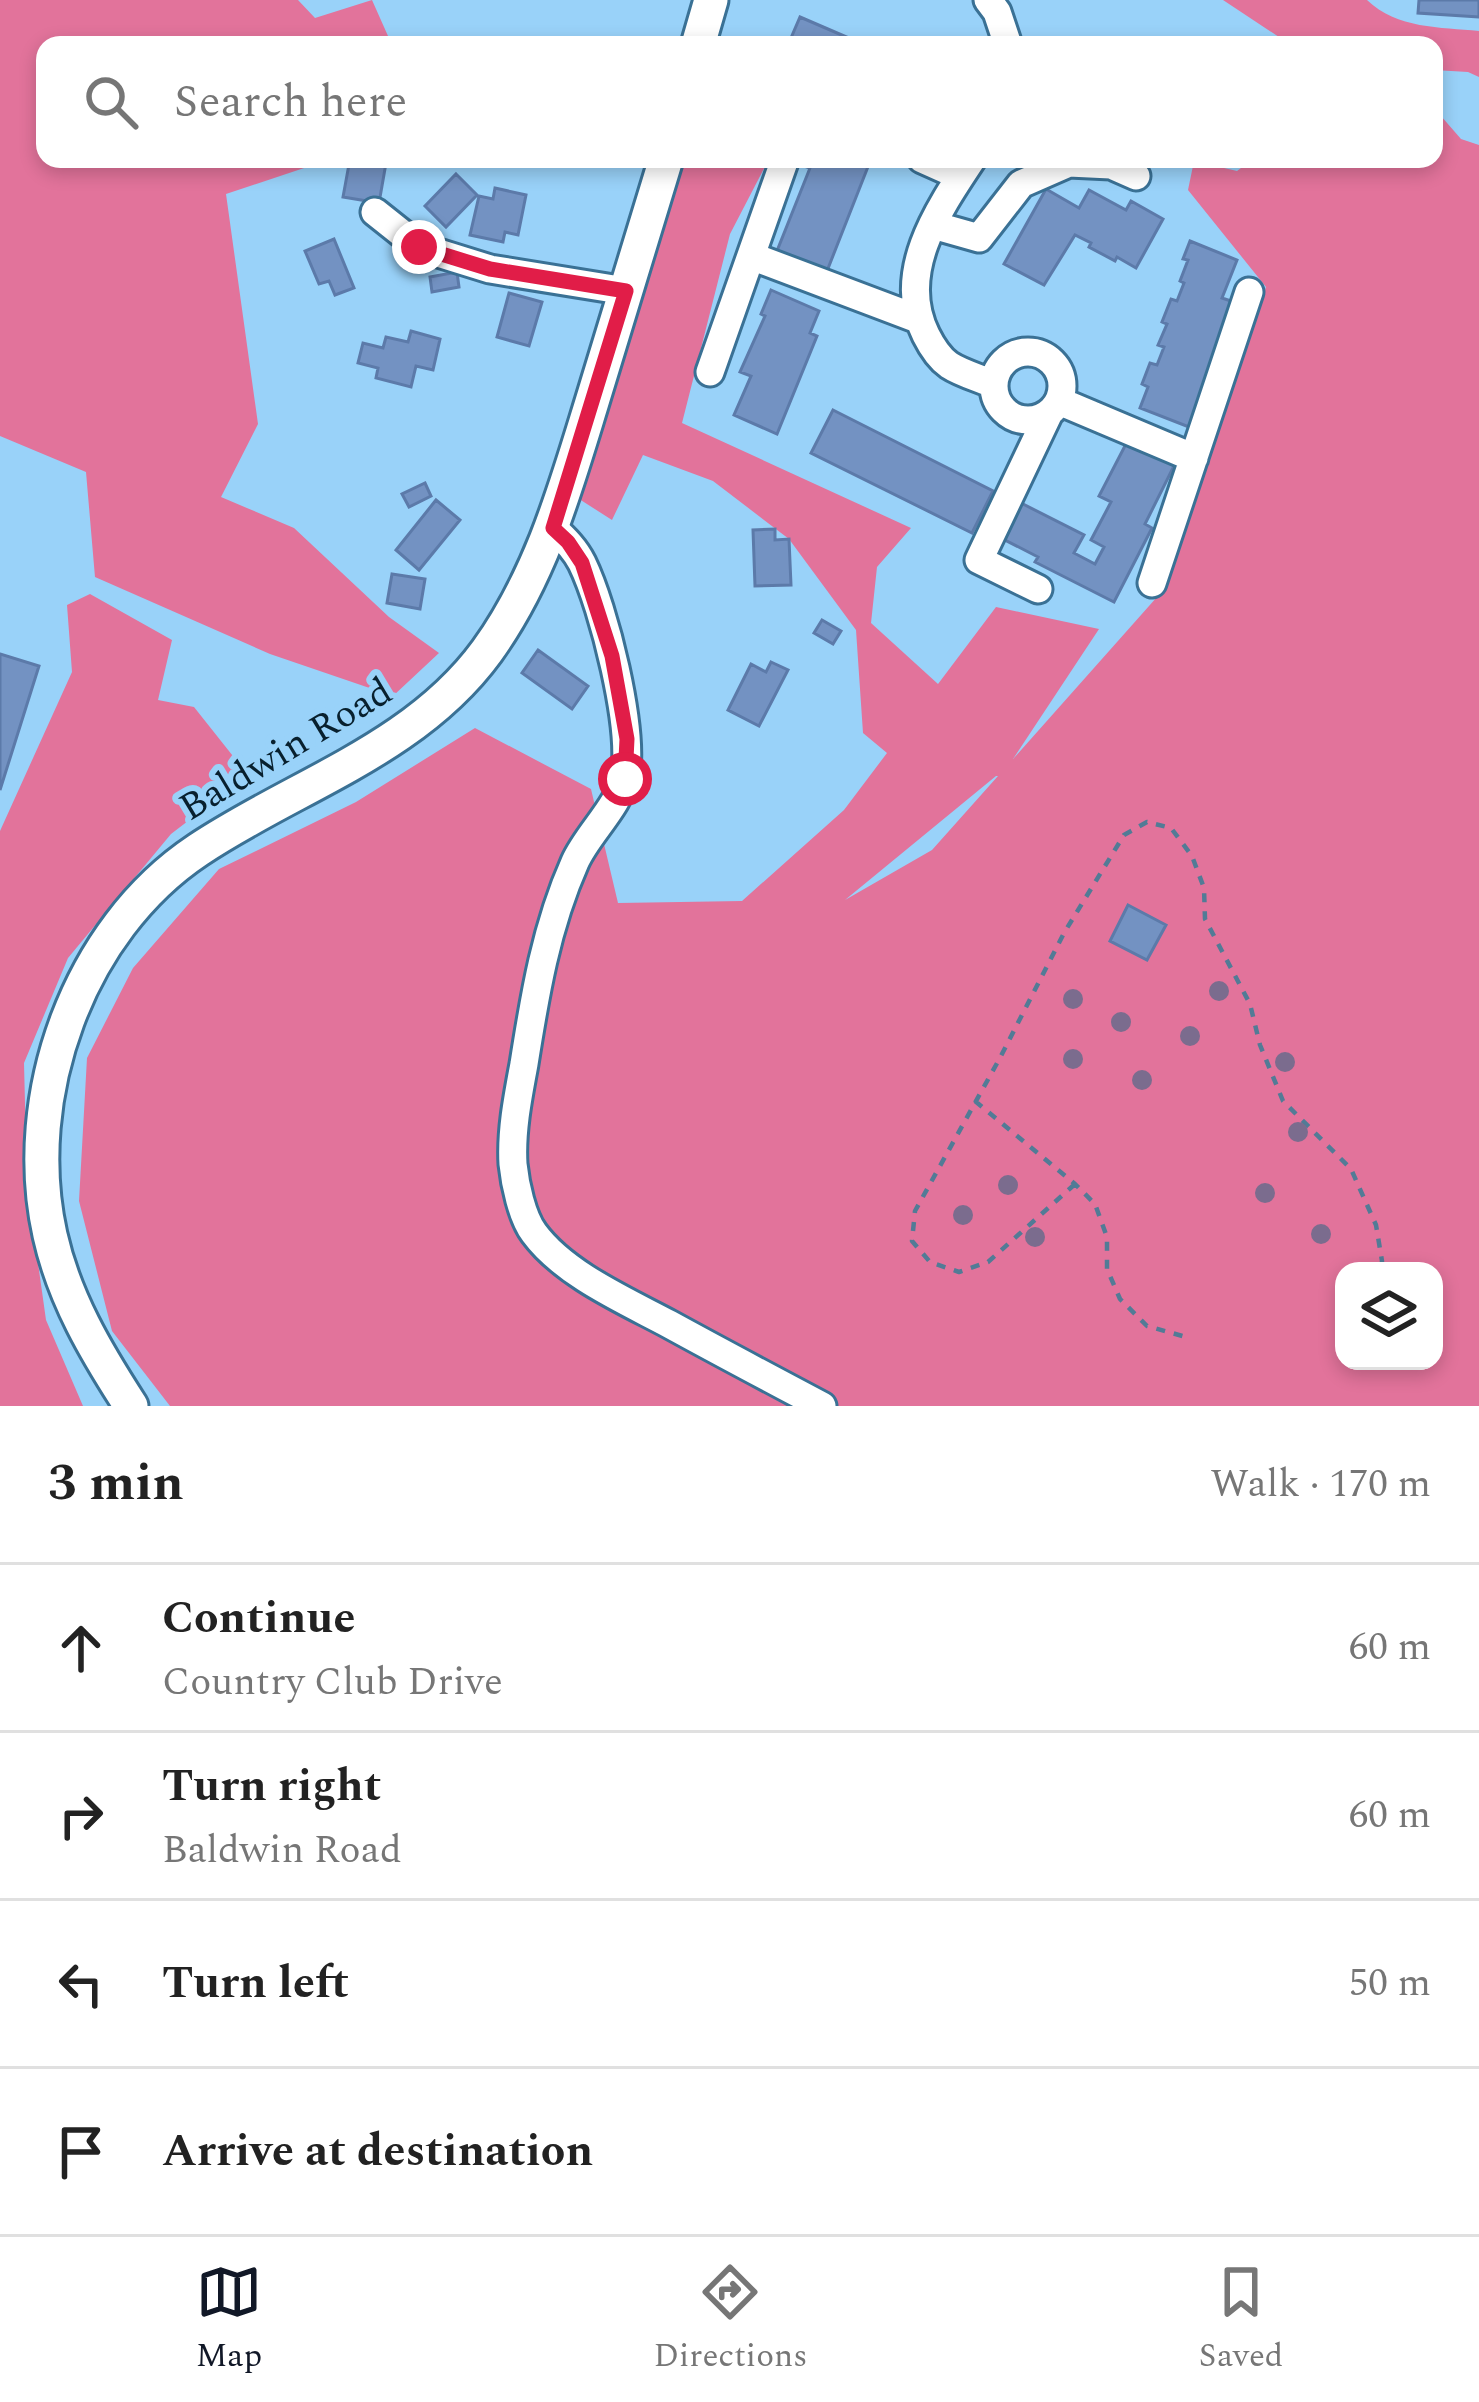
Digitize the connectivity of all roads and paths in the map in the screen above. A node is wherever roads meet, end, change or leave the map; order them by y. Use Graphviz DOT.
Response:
graph roads {
  1 [pos="711,0"];
  2 [pos="988,0"];
  3 [pos="701,36"];
  4 [pos="1005,36"];
  5 [pos="663,168"];
  6 [pos="782,168"];
  7 [pos="966,168"];
  8 [pos="1058,168"];
  9 [pos="1118,168"];
  10 [pos="1136,176"];
  11 [pos="375,212"];
  12 [pos="933,225"];
  13 [pos="751,256"];
  14 [pos="626,291"];
  15 [pos="1249,292"];
  16 [pos="918,319"];
  17 [pos="710,372"];
  18 [pos="993,384"];
  19 [pos="1054,407"];
  20 [pos="1194,458"];
  21 [pos="553,528"];
  22 [pos="1151,584"];
  23 [pos="1038,589"];
  24 [pos="975,1101"];
  25 [pos="1076,1184"];
  26 [pos="1382,1262"];
  27 [pos="1186,1337"];
  28 [pos="130,1406"];
  29 [pos="822,1406"];
  1 -- 3 [label="street"];
  2 -- 4 [label="street"];
  5 -- 14 [label="street, Baldwin Road"];
  6 -- 13 [label="street"];
  7 -- 12 [label="street"];
  8 -- 12 [label="street"];
  9 -- 10 [label="street"];
  11 -- 14 [label="street"];
  12 -- 16 [label="street"];
  13 -- 16 [label="street"];
  13 -- 17 [label="street"];
  14 -- 21 [label="street, Baldwin Road"];
  15 -- 20 [label="street"];
  16 -- 18 [label="street"];
  18 -- 19 [label="street"];
  18 -- 19 [label="street"];
  19 -- 20 [label="street"];
  19 -- 23 [label="street"];
  20 -- 22 [label="street"];
  21 -- 28 [label="street, Baldwin Road"];
  21 -- 29 [label="street"];
  24 -- 25 [label="path"];
  24 -- 25 [label="path"];
  24 -- 26 [label="path"];
  25 -- 27 [label="path"];
}
